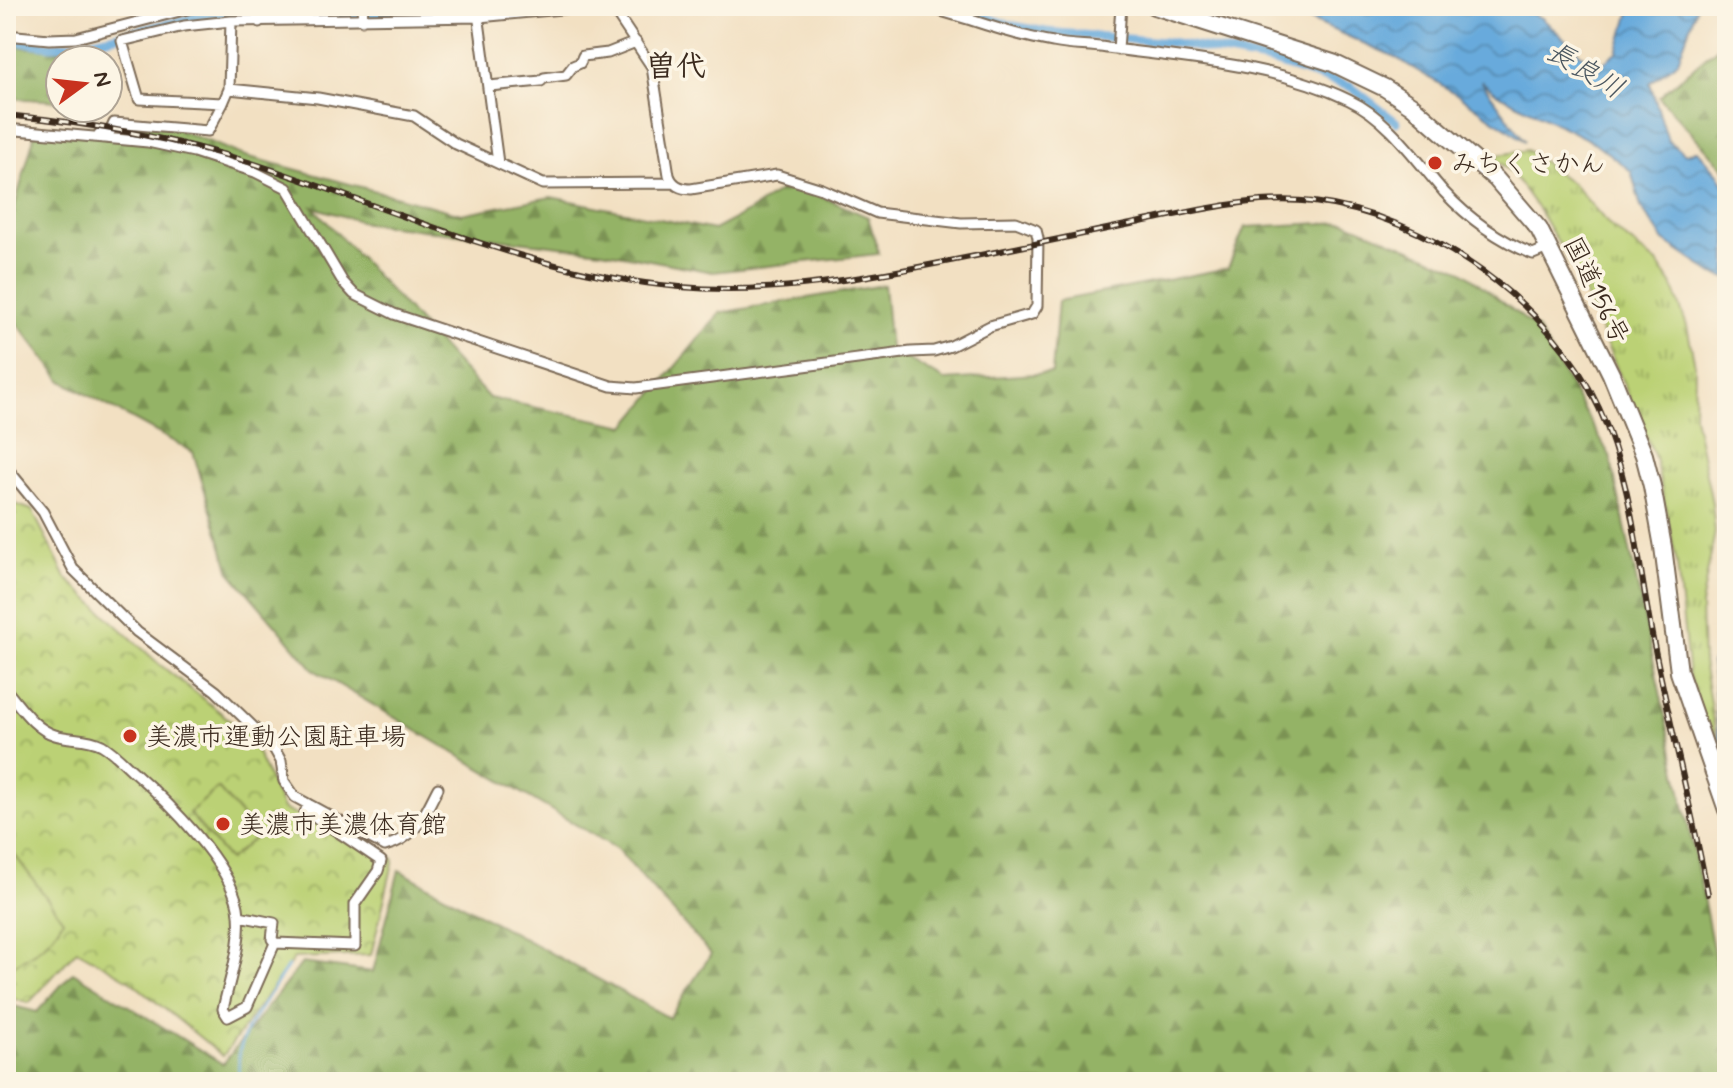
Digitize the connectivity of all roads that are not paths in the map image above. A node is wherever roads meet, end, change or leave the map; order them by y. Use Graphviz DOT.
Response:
graph roads {
  1 [pos="199,6"];
  2 [pos="593,6"];
  3 [pos="616,6"];
  4 [pos="924,6"];
  5 [pos="1121,6"];
  6 [pos="1154,6"];
  7 [pos="478,12"];
  8 [pos="966,12"];
  9 [pos="362,13"];
  10 [pos="259,14"];
  11 [pos="231,21"];
  12 [pos="6,35"];
  13 [pos="636,42"];
  14 [pos="1118,43"];
  15 [pos="489,86"];
  16 [pos="229,89"];
  17 [pos="223,103"];
  18 [pos="6,129"];
  19 [pos="91,136"];
  20 [pos="498,163"];
  21 [pos="673,183"];
  22 [pos="1550,247"];
  23 [pos="6,467"];
  24 [pos="6,690"];
  25 [pos="438,788"];
  26 [pos="308,804"];
  27 [pos="1727,810"];
  28 [pos="239,916"];
  29 [pos="275,943"];
  1 -- 12 [label="street"];
  2 -- 7 [label="street"];
  3 -- 13 [label="street"];
  4 -- 8 [label="street"];
  5 -- 14 [label="street"];
  6 -- 22 [label="highway, 国道156号"];
  7 -- 9 [label="street"];
  7 -- 15 [label="street"];
  8 -- 14 [label="street"];
  9 -- 10 [label="street"];
  10 -- 11 [label="street"];
  11 -- 16 [label="street"];
  11 -- 17 [label="street"];
  13 -- 15 [label="street"];
  13 -- 21 [label="street"];
  14 -- 22 [label="street"];
  15 -- 20 [label="street"];
  16 -- 17 [label="street"];
  16 -- 20 [label="street"];
  17 -- 19 [label="street"];
  18 -- 19 [label="street"];
  19 -- 21 [label="street"];
  20 -- 21 [label="street"];
  22 -- 27 [label="highway, 国道156号"];
  23 -- 26 [label="street"];
  24 -- 28 [label="street"];
  25 -- 26 [label="street"];
  26 -- 29 [label="street"];
  28 -- 29 [label="street"];
  28 -- 29 [label="street"];
}
